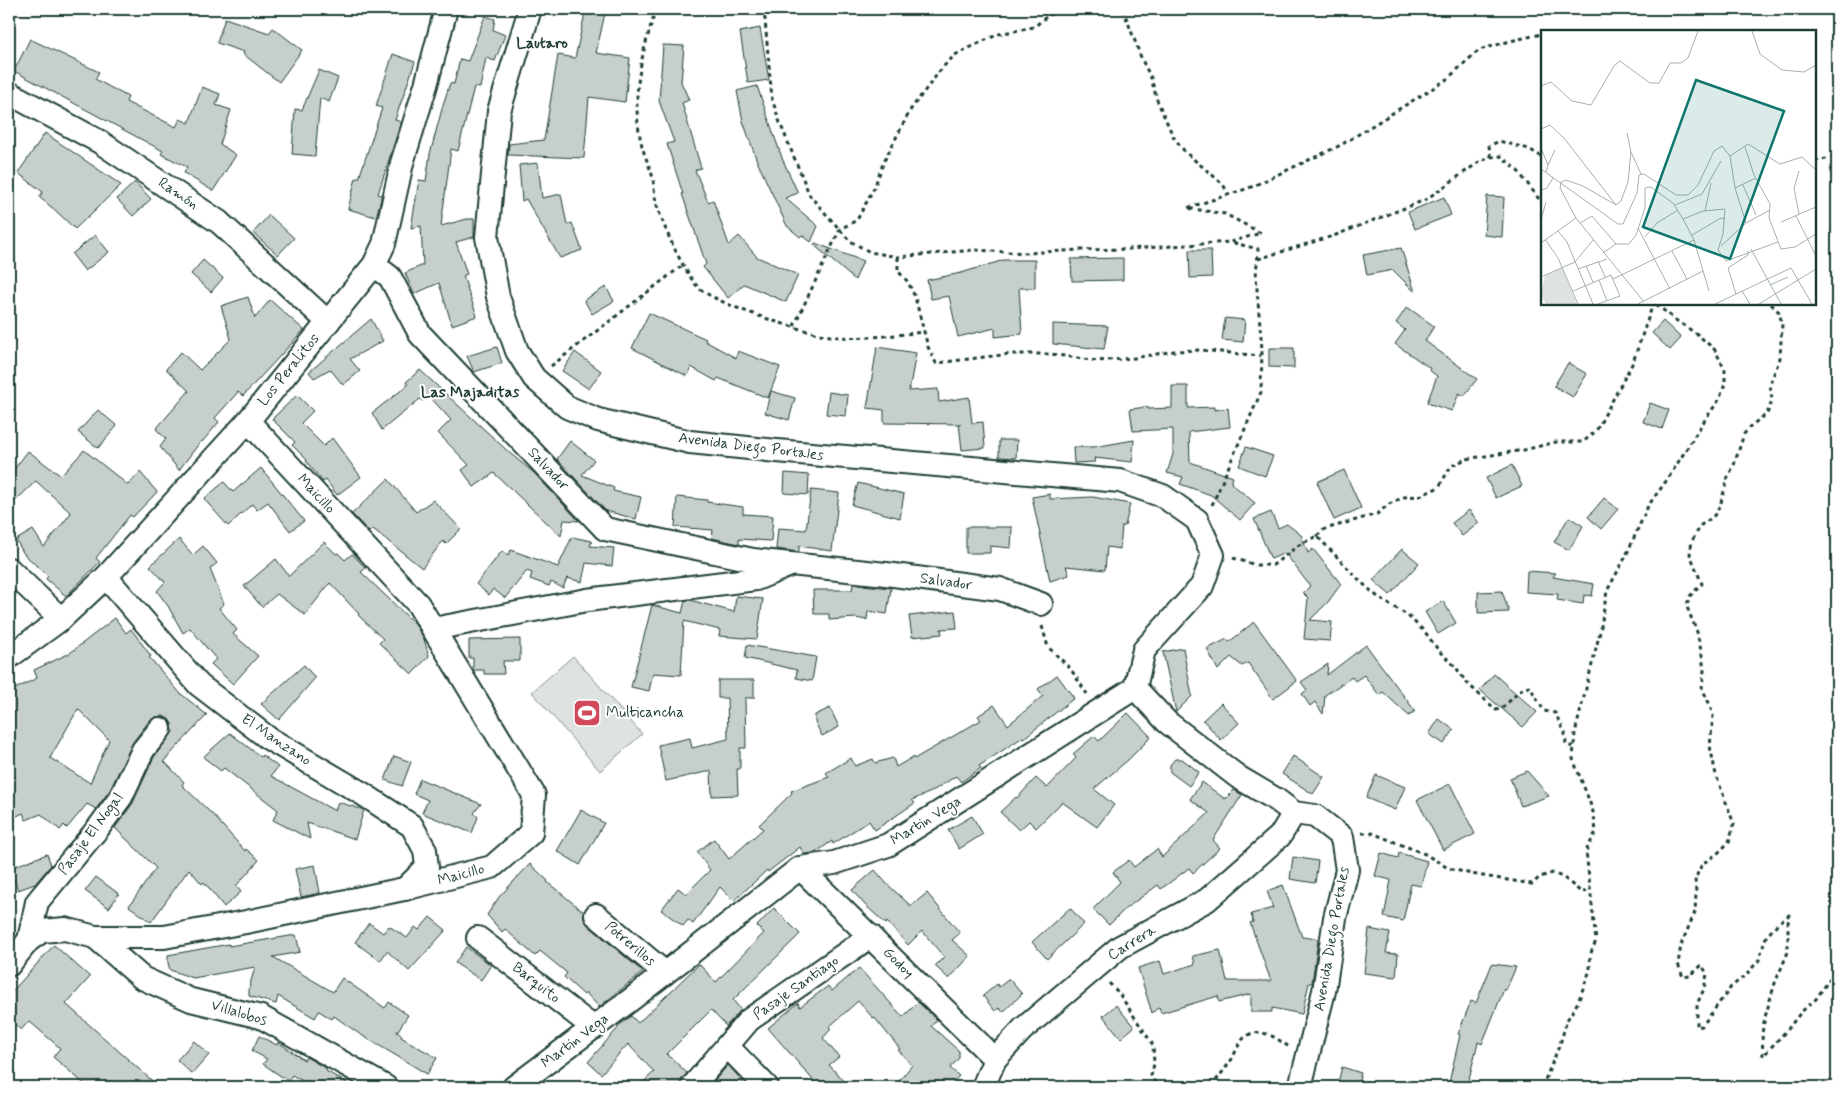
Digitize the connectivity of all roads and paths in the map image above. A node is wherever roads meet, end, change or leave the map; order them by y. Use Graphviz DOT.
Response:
graph roads {
  1 [pos="446,9"];
  2 [pos="530,9"];
  3 [pos="656,9"];
  4 [pos="764,9"];
  5 [pos="1059,9"];
  6 [pos="1122,9"];
  7 [pos="1541,34"];
  8 [pos="9,93"];
  9 [pos="1541,156"];
  10 [pos="1491,157"];
  11 [pos="1837,157"];
  12 [pos="1816,161"];
  13 [pos="1228,194"];
  14 [pos="1541,202"];
  15 [pos="840,229"];
  16 [pos="1230,242"];
  17 [pos="898,257"];
  18 [pos="1258,259"];
  19 [pos="374,265"];
  20 [pos="683,265"];
  21 [pos="1654,305"];
  22 [pos="1655,305"];
  23 [pos="1772,305"];
  24 [pos="328,322"];
  25 [pos="794,326"];
  26 [pos="925,332"];
  27 [pos="1261,356"];
  28 [pos="534,378"];
  29 [pos="248,421"];
  30 [pos="1197,520"];
  31 [pos="1317,536"];
  32 [pos="1213,554"];
  33 [pos="790,565"];
  34 [pos="9,569"];
  35 [pos="106,577"];
  36 [pos="1041,604"];
  37 [pos="61,619"];
  38 [pos="432,629"];
  39 [pos="9,657"];
  40 [pos="1135,688"];
  41 [pos="1098,711"];
  42 [pos="160,729"];
  43 [pos="1574,747"];
  44 [pos="1294,814"];
  45 [pos="1342,837"];
  46 [pos="800,868"];
  47 [pos="404,890"];
  48 [pos="1591,891"];
  49 [pos="596,915"];
  50 [pos="871,936"];
  51 [pos="95,937"];
  52 [pos="478,938"];
  53 [pos="29,940"];
  54 [pos="9,965"];
  55 [pos="1095,968"];
  56 [pos="1837,968"];
  57 [pos="665,973"];
  58 [pos="594,1028"];
  59 [pos="727,1046"];
  60 [pos="1308,1054"];
  61 [pos="995,1059"];
  62 [pos="386,1087"];
  63 [pos="514,1087"];
  64 [pos="692,1087"];
  65 [pos="767,1087"];
  66 [pos="983,1087"];
  67 [pos="1158,1087"];
  68 [pos="1211,1087"];
  69 [pos="1300,1087"];
  70 [pos="1542,1087"];
  1 -- 19 [label="street, Los Peralitos"];
  2 -- 28 [label="street, Avenida Diego Portales"];
  3 -- 20 [label="path"];
  4 -- 15 [label="path"];
  5 -- 15 [label="path"];
  6 -- 13 [label="path"];
  7 -- 13 [label="path"];
  8 -- 24 [label="street, Ramón"];
  9 -- 10 [label="path"];
  10 -- 14 [label="path"];
  10 -- 18 [label="path"];
  11 -- 12 [label="path"];
  13 -- 16 [label="path"];
  15 -- 17 [label="path"];
  15 -- 25 [label="path"];
  16 -- 17 [label="path"];
  16 -- 18 [label="path"];
  17 -- 26 [label="path"];
  18 -- 27 [label="path"];
  19 -- 24 [label="street, Los Peralitos"];
  19 -- 33 [label="street, Salvador"];
  20 -- 25 [label="path"];
  20 -- 28 [label="path"];
  21 -- 31 [label="path"];
  22 -- 43 [label="path"];
  23 -- 56 [label="path"];
  24 -- 29 [label="street, Los Peralitos"];
  25 -- 26 [label="path"];
  26 -- 27 [label="path"];
  27 -- 30 [label="path"];
  28 -- 30 [label="street, Avenida Diego Portales"];
  29 -- 35 [label="street, Los Peralitos"];
  29 -- 38 [label="street, Maicillo"];
  30 -- 32 [label="street, Avenida Diego Portales"];
  31 -- 32 [label="path"];
  31 -- 43 [label="path"];
  32 -- 40 [label="street"];
  33 -- 36 [label="street, Salvador"];
  33 -- 38 [label="street, Salvador"];
  34 -- 37 [label="street"];
  35 -- 37 [label="street, Los Peralitos"];
  35 -- 47 [label="street, El Manzano"];
  36 -- 41 [label="path"];
  37 -- 39 [label="street, Los Peralitos"];
  38 -- 47 [label="street, Maicillo"];
  40 -- 41 [label="street, Martin Vega"];
  40 -- 44 [label="street"];
  41 -- 46 [label="street, Martin Vega"];
  42 -- 53 [label="street, Pasaje El Nogal"];
  43 -- 48 [label="path"];
  44 -- 45 [label="street"];
  44 -- 55 [label="street, Carrera"];
  45 -- 48 [label="path"];
  45 -- 60 [label="street, Avenida Diego Portales"];
  46 -- 50 [label="street, Godoy"];
  46 -- 57 [label="street, Martin Vega"];
  47 -- 51 [label="street, Maicillo"];
  48 -- 70 [label="path"];
  49 -- 57 [label="street, Potrerillos"];
  50 -- 59 [label="street, Pasaje Santiago"];
  50 -- 61 [label="street, Godoy"];
  51 -- 53 [label="street, Maicillo"];
  51 -- 62 [label="street, Villalobos"];
  52 -- 58 [label="street, Barquito"];
  53 -- 54 [label="street, Maicillo"];
  55 -- 61 [label="street, Carrera"];
  55 -- 67 [label="path"];
  57 -- 58 [label="street, Martin Vega"];
  58 -- 63 [label="street, Martin Vega"];
  59 -- 64 [label="street, Pasaje Santiago"];
  59 -- 65 [label="street"];
  60 -- 68 [label="path"];
  60 -- 69 [label="street, Avenida Diego Portales"];
  61 -- 66 [label="street, Carrera"];
}
